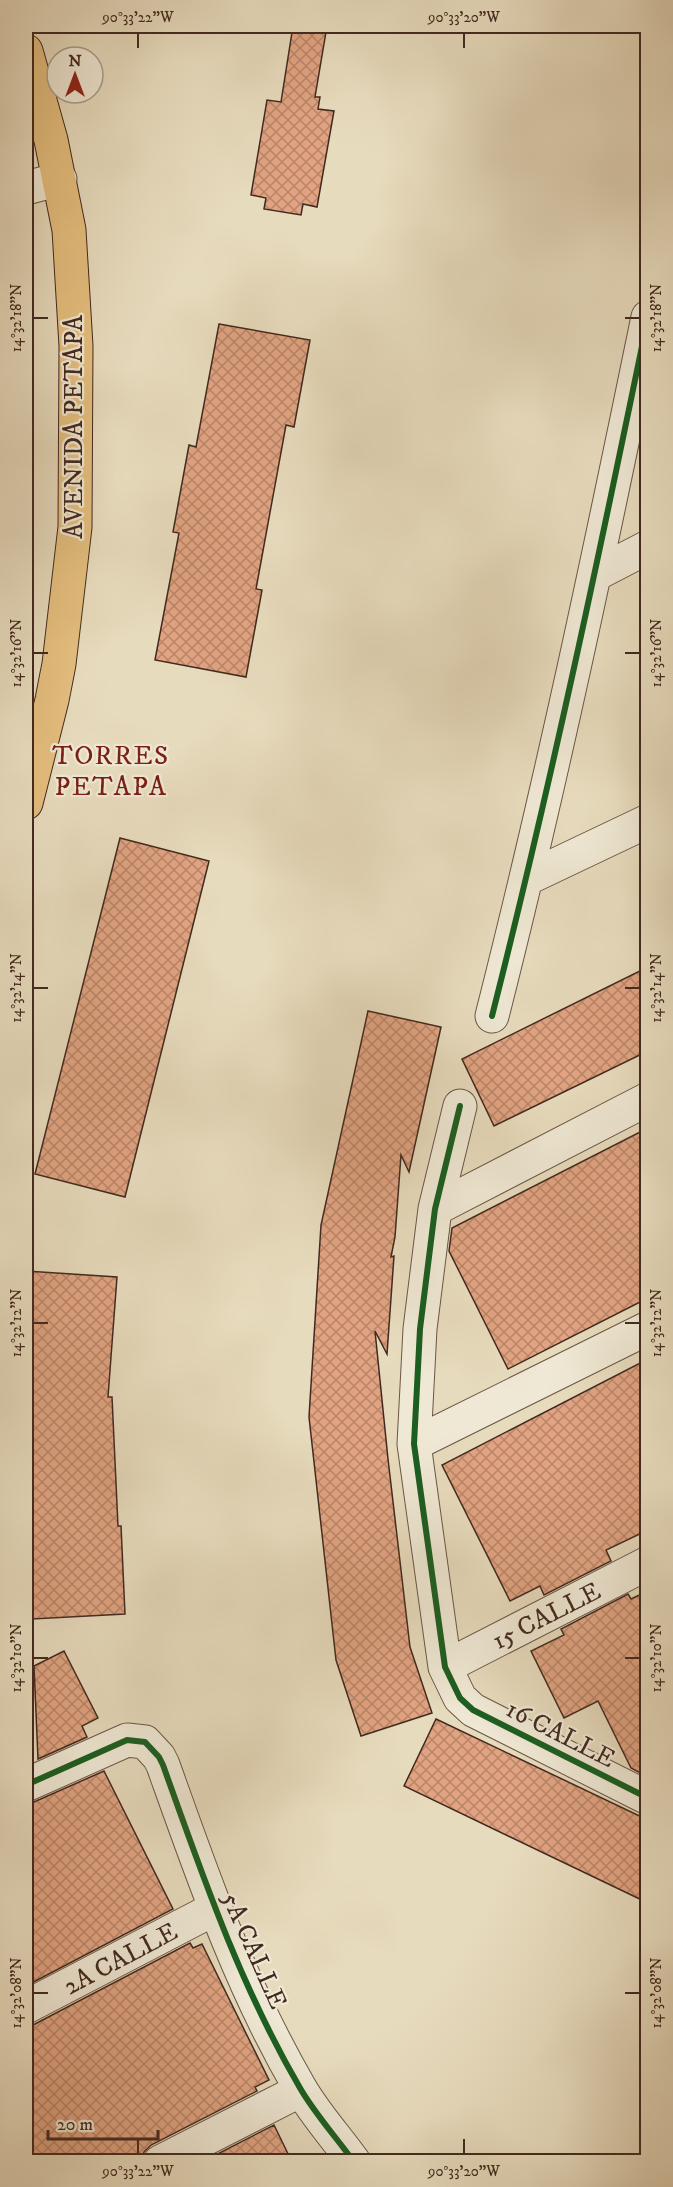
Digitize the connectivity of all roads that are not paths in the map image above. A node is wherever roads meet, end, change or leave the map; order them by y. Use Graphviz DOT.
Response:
graph roads {
  1 [pos="26,51"];
  2 [pos="60,179"];
  3 [pos="26,188"];
  4 [pos="648,316"];
  5 [pos="648,547"];
  6 [pos="596,574"];
  7 [pos="52,700"];
  8 [pos="26,731"];
  9 [pos="26,802"];
  10 [pos="648,821"];
  11 [pos="526,879"];
  12 [pos="492,1016"];
  13 [pos="648,1099"];
  14 [pos="460,1106"];
  15 [pos="435,1209"];
  16 [pos="648,1328"];
  17 [pos="414,1444"];
  18 [pos="648,1563"];
  19 [pos="445,1667"];
  20 [pos="26,1785"];
  21 [pos="648,1798"];
  22 [pos="214,1909"];
  23 [pos="26,2007"];
  24 [pos="301,2090"];
  25 [pos="160,2162"];
  26 [pos="354,2162"];
  1 -- 2 [label="main road, AVENIDA PETAPA"];
  2 -- 3 [label="street"];
  2 -- 7 [label="main road, AVENIDA PETAPA"];
  4 -- 6 [label="street"];
  5 -- 6 [label="street"];
  6 -- 11 [label="street"];
  7 -- 8 [label="main road"];
  7 -- 9 [label="main road, AVENIDA PETAPA"];
  10 -- 11 [label="street"];
  11 -- 12 [label="street"];
  13 -- 15 [label="street"];
  14 -- 15 [label="street"];
  15 -- 17 [label="street"];
  16 -- 17 [label="street"];
  17 -- 19 [label="street"];
  18 -- 19 [label="street, 15 CALLE"];
  19 -- 21 [label="street, 16 CALLE"];
  20 -- 22 [label="street, 5A CALLE"];
  22 -- 23 [label="street, 2A CALLE"];
  22 -- 24 [label="street, 5A CALLE"];
  24 -- 25 [label="street"];
  24 -- 26 [label="street, 5A CALLE"];
}
